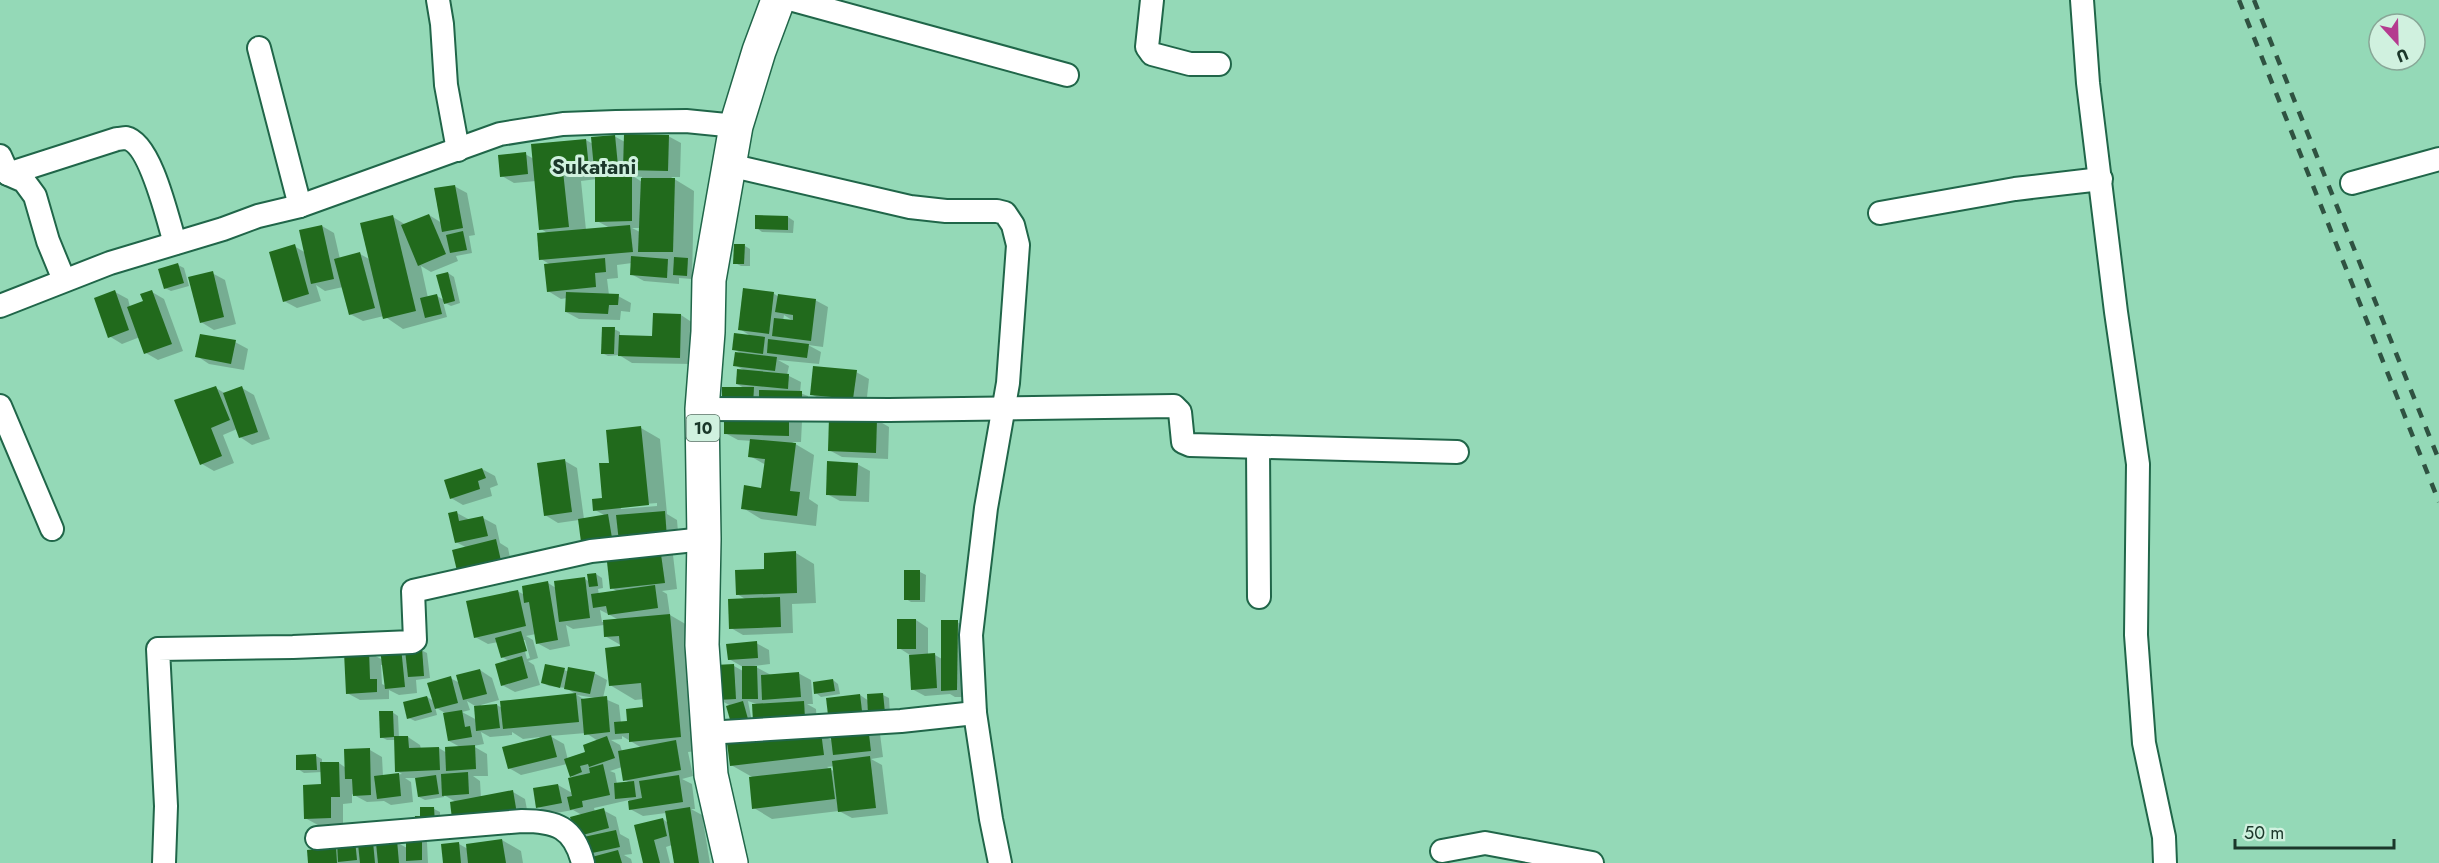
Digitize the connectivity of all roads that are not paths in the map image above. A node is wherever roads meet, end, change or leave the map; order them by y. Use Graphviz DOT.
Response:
graph roads {
  1 [pos="438,0"];
  2 [pos="778,0"];
  3 [pos="793,0"];
  4 [pos="1152,0"];
  5 [pos="2082,0"];
  6 [pos="260,48"];
  7 [pos="1220,64"];
  8 [pos="1067,75"];
  9 [pos="735,126"];
  10 [pos="458,150"];
  11 [pos="2439,159"];
  12 [pos="4,165"];
  13 [pos="729,165"];
  14 [pos="2101,179"];
  15 [pos="2352,183"];
  16 [pos="300,206"];
  17 [pos="1880,213"];
  18 [pos="175,243"];
  19 [pos="64,280"];
  20 [pos="0,306"];
  21 [pos="0,406"];
  22 [pos="1004,408"];
  23 [pos="702,409"];
  24 [pos="1258,448"];
  25 [pos="1457,452"];
  26 [pos="52,529"];
  27 [pos="704,539"];
  28 [pos="1259,597"];
  29 [pos="975,713"];
  30 [pos="707,733"];
  31 [pos="317,838"];
  32 [pos="1442,851"];
  33 [pos="164,863"];
  34 [pos="584,863"];
  35 [pos="730,863"];
  36 [pos="1000,863"];
  37 [pos="1592,863"];
  38 [pos="2165,863"];
  1 -- 10 [label="street"];
  2 -- 9 [label="highway, 10"];
  3 -- 8 [label="street"];
  4 -- 7 [label="street"];
  5 -- 14 [label="street"];
  6 -- 16 [label="street"];
  9 -- 10 [label="street"];
  9 -- 13 [label="highway, 10"];
  10 -- 16 [label="street"];
  11 -- 15 [label="street"];
  12 -- 18 [label="street"];
  12 -- 19 [label="street"];
  13 -- 22 [label="street"];
  13 -- 23 [label="highway, 10"];
  14 -- 17 [label="street"];
  14 -- 38 [label="street"];
  16 -- 18 [label="street"];
  18 -- 19 [label="street"];
  19 -- 20 [label="street"];
  21 -- 26 [label="street"];
  22 -- 23 [label="street"];
  22 -- 24 [label="street"];
  22 -- 29 [label="street"];
  23 -- 27 [label="highway, 10"];
  24 -- 25 [label="street"];
  24 -- 28 [label="street"];
  27 -- 30 [label="highway, 10"];
  27 -- 33 [label="street"];
  29 -- 30 [label="street"];
  29 -- 36 [label="street"];
  30 -- 35 [label="highway, 10"];
  31 -- 34 [label="street"];
  32 -- 37 [label="street"];
}
